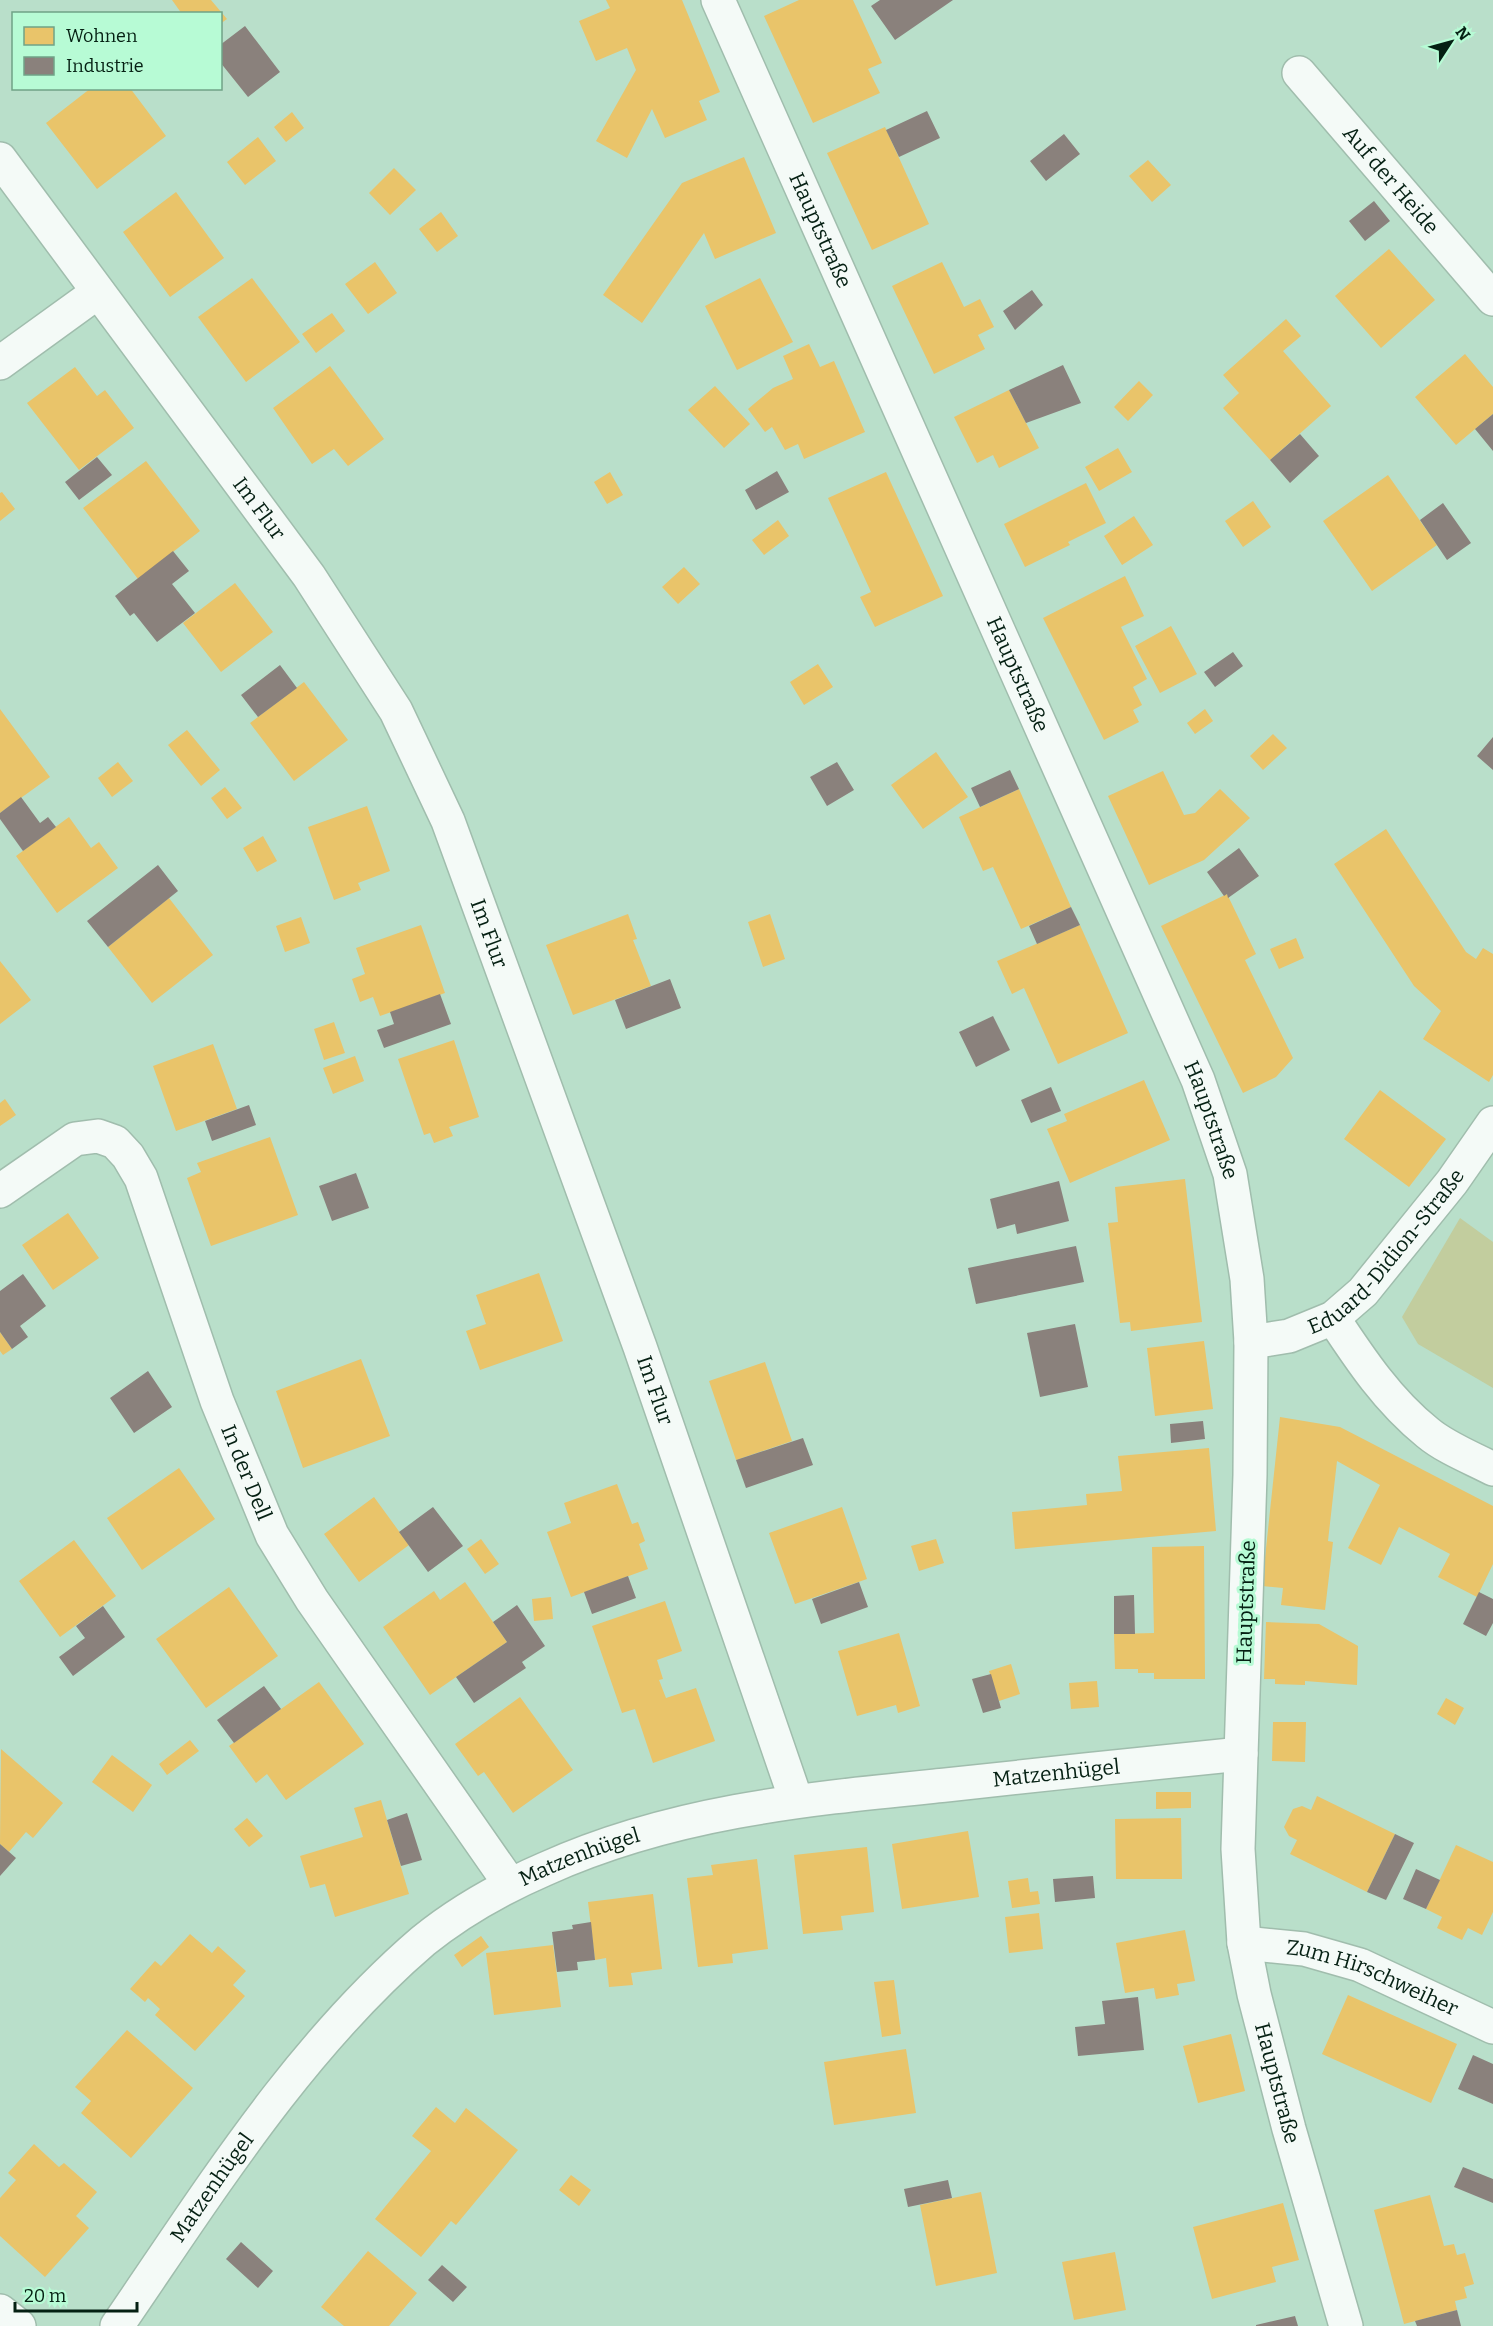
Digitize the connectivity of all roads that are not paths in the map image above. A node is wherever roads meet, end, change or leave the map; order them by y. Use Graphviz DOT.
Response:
graph roads {
  1 [pos="718,0"];
  2 [pos="1299,73"];
  3 [pos="0,159"];
  4 [pos="1490,285"];
  5 [pos="98,292"];
  6 [pos="0,363"];
  7 [pos="1493,1123"];
  8 [pos="0,1191"];
  9 [pos="1333,1318"];
  10 [pos="1251,1342"];
  11 [pos="1493,1469"];
  12 [pos="1241,1754"];
  13 [pos="796,1800"];
  14 [pos="510,1884"];
  15 [pos="1244,1943"];
  16 [pos="1493,2027"];
  17 [pos="0,2311"];
  18 [pos="20,2326"];
  19 [pos="117,2326"];
  20 [pos="1346,2326"];
  1 -- 10 [label="street, Hauptstraße"];
  2 -- 4 [label="street, Auf der Heide"];
  3 -- 5 [label="street, Im Flur"];
  5 -- 6 [label="street"];
  5 -- 13 [label="street, Im Flur"];
  7 -- 9 [label="street, Eduard-Didion-Straße"];
  8 -- 14 [label="street, In der Dell"];
  9 -- 10 [label="street, Eduard-Didion-Straße"];
  9 -- 11 [label="street"];
  10 -- 12 [label="street, Hauptstraße"];
  12 -- 13 [label="street, Matzenhügel"];
  12 -- 15 [label="street, Hauptstraße"];
  13 -- 14 [label="street, Matzenhügel"];
  14 -- 19 [label="street, Matzenhügel"];
  15 -- 16 [label="street, Zum Hirschweiher"];
  15 -- 20 [label="street, Hauptstraße"];
  17 -- 18 [label="street"];
}
